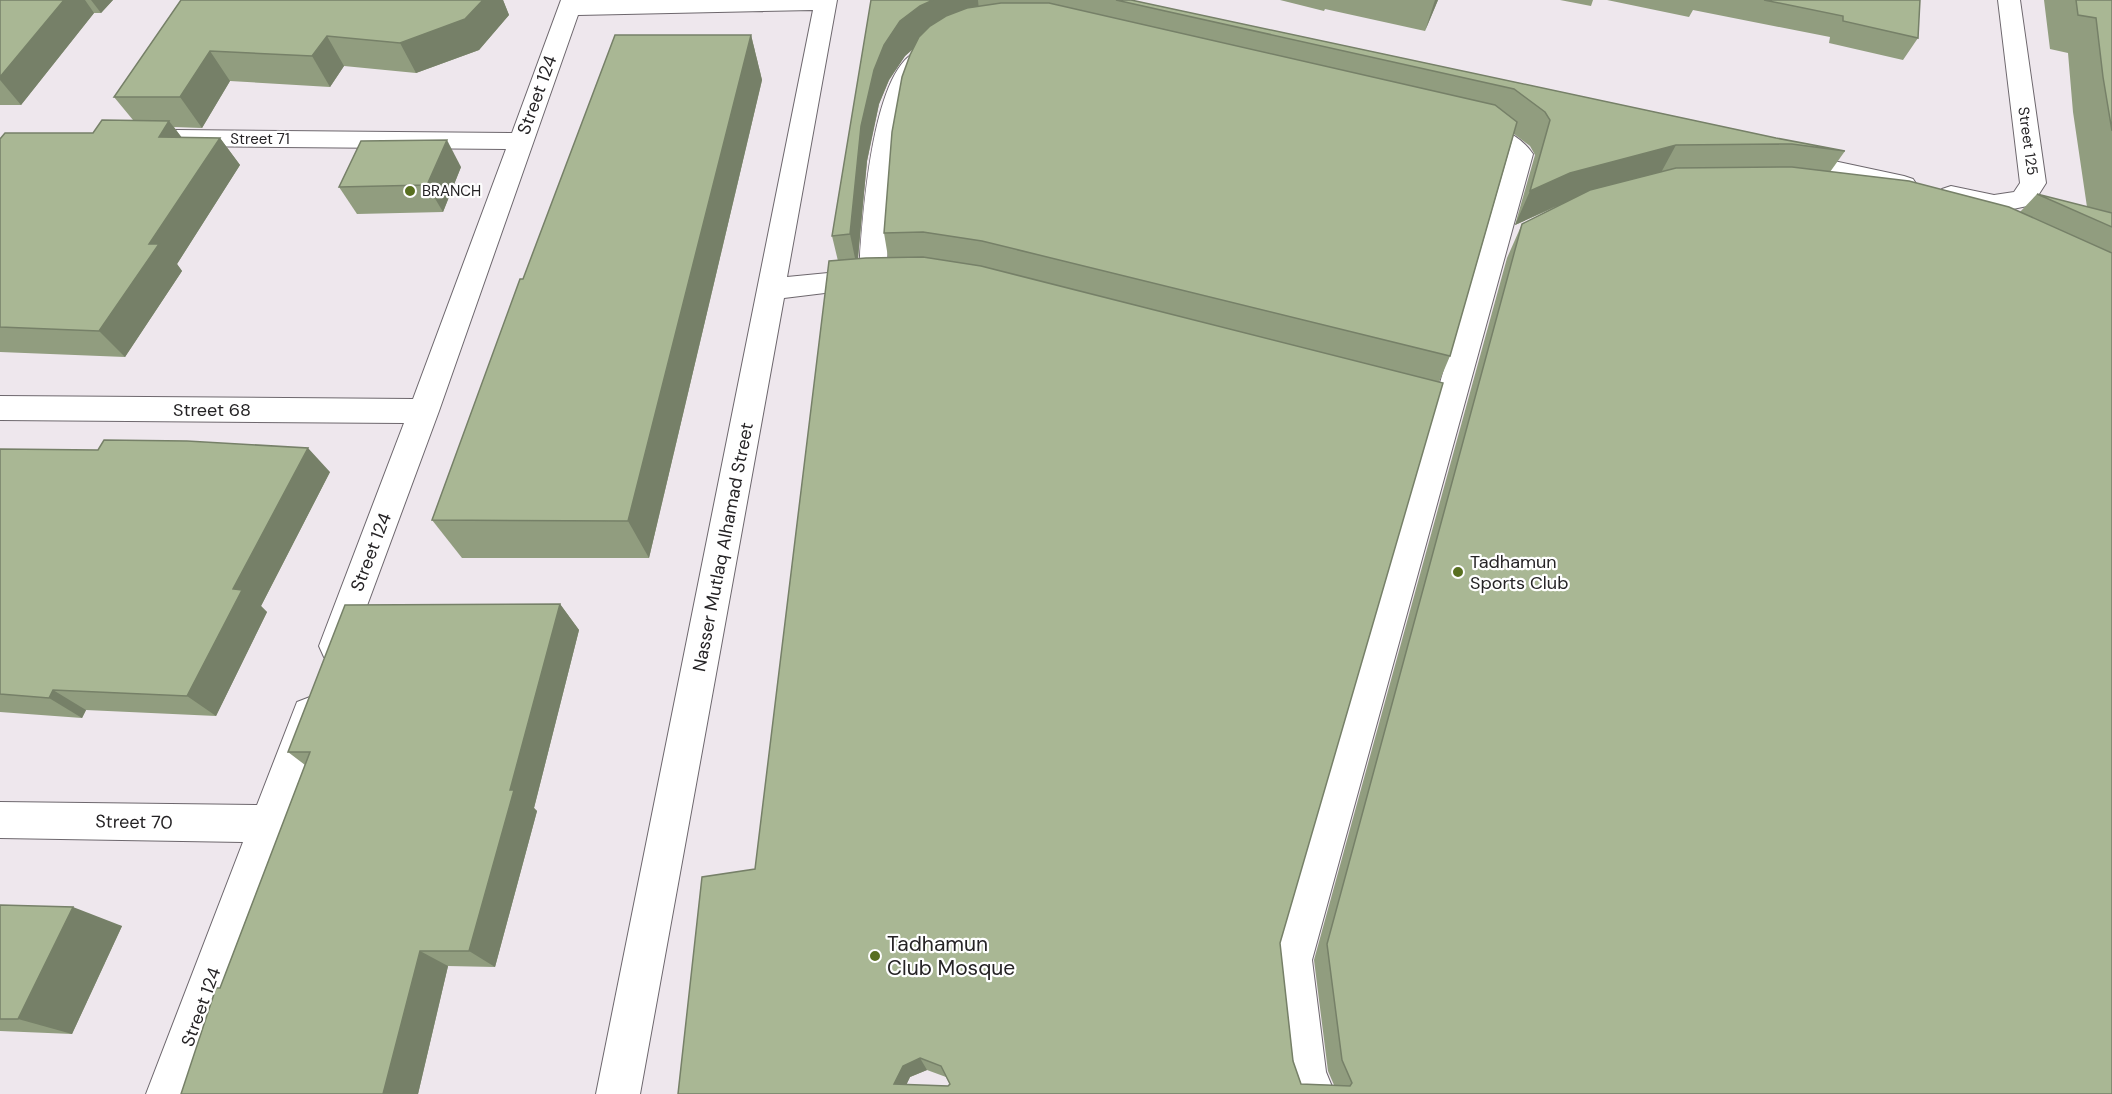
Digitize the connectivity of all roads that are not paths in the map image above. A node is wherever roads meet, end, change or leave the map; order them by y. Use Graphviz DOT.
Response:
graph roads {
  1 [pos="826,1"];
  2 [pos="2002,2"];
  3 [pos="570,4"];
  4 [pos="939,45"];
  5 [pos="1444,122"];
  6 [pos="157,138"];
  7 [pos="521,141"];
  8 [pos="1761,153"];
  9 [pos="1872,203"];
  10 [pos="1904,210"];
  11 [pos="1523,236"];
  12 [pos="1492,250"];
  13 [pos="772,289"];
  14 [pos="0,408"];
  15 [pos="424,411"];
  16 [pos="0,820"];
  17 [pos="268,824"];
  18 [pos="168,1094"];
  19 [pos="618,1094"];
  20 [pos="1314,1094"];
  1 -- 3 [label="street, Street 124"];
  1 -- 13 [label="street, Nasser Mutlaq Alhamad Street"];
  2 -- 8 [label="street, Street 125"];
  3 -- 7 [label="street, Street 124"];
  4 -- 13 [label="street"];
  5 -- 12 [label="street"];
  6 -- 7 [label="street, Street 71"];
  7 -- 15 [label="street, Street 124"];
  9 -- 10 [label="street"];
  11 -- 12 [label="street"];
  12 -- 20 [label="street"];
  13 -- 19 [label="street, Nasser Mutlaq Alhamad Street"];
  14 -- 15 [label="street, Street 68"];
  15 -- 17 [label="street, Street 124"];
  16 -- 17 [label="street, Street 70"];
  17 -- 18 [label="street, Street 124"];
}
